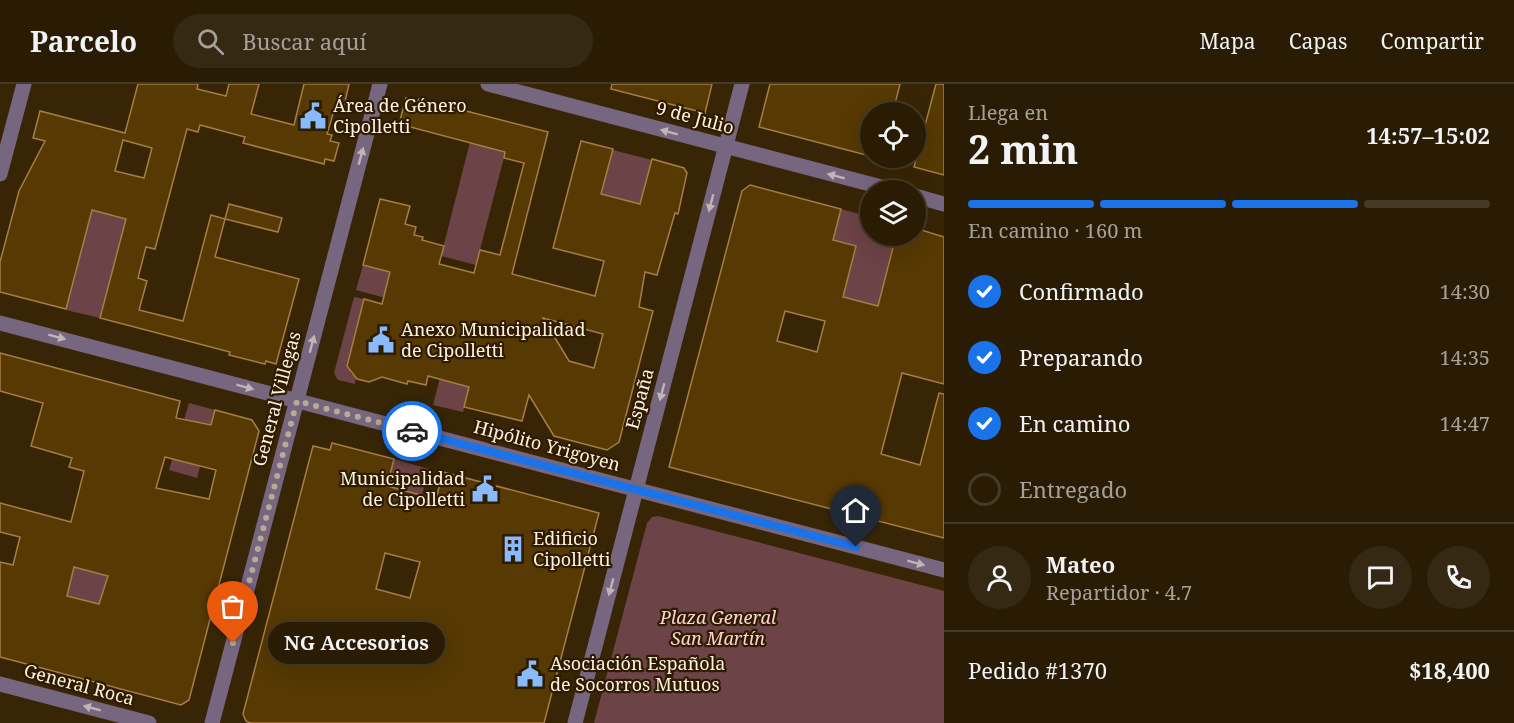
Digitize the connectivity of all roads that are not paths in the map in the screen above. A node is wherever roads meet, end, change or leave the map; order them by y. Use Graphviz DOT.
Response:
graph roads {
  1 [pos="24,84"];
  2 [pos="380,84"];
  3 [pos="488,84"];
  4 [pos="742,84"];
  5 [pos="726,147"];
  6 [pos="0,174"];
  7 [pos="860,182"];
  8 [pos="926,199"];
  9 [pos="944,204"];
  10 [pos="0,322"];
  11 [pos="297,401"];
  12 [pos="636,490"];
  13 [pos="944,570"];
  14 [pos="0,684"];
  15 [pos="149,723"];
  16 [pos="212,723"];
  17 [pos="575,723"];
  1 -- 6 [label="street"];
  11 -- 2 [label="street, General Villegas, one-way"];
  5 -- 3 [label="street, 9 de Julio, one-way"];
  4 -- 5 [label="street, España"];
  7 -- 5 [label="street, 9 de Julio, one-way"];
  5 -- 12 [label="street, España, one-way"];
  8 -- 9 [label="street"];
  10 -- 11 [label="street, Hipólito Yrigoyen, one-way"];
  11 -- 12 [label="street, Hipólito Yrigoyen"];
  11 -- 16 [label="street, General Villegas"];
  12 -- 13 [label="street, Hipólito Yrigoyen, one-way"];
  12 -- 17 [label="street, España, one-way"];
  15 -- 14 [label="street, General Roca, one-way"];
}
